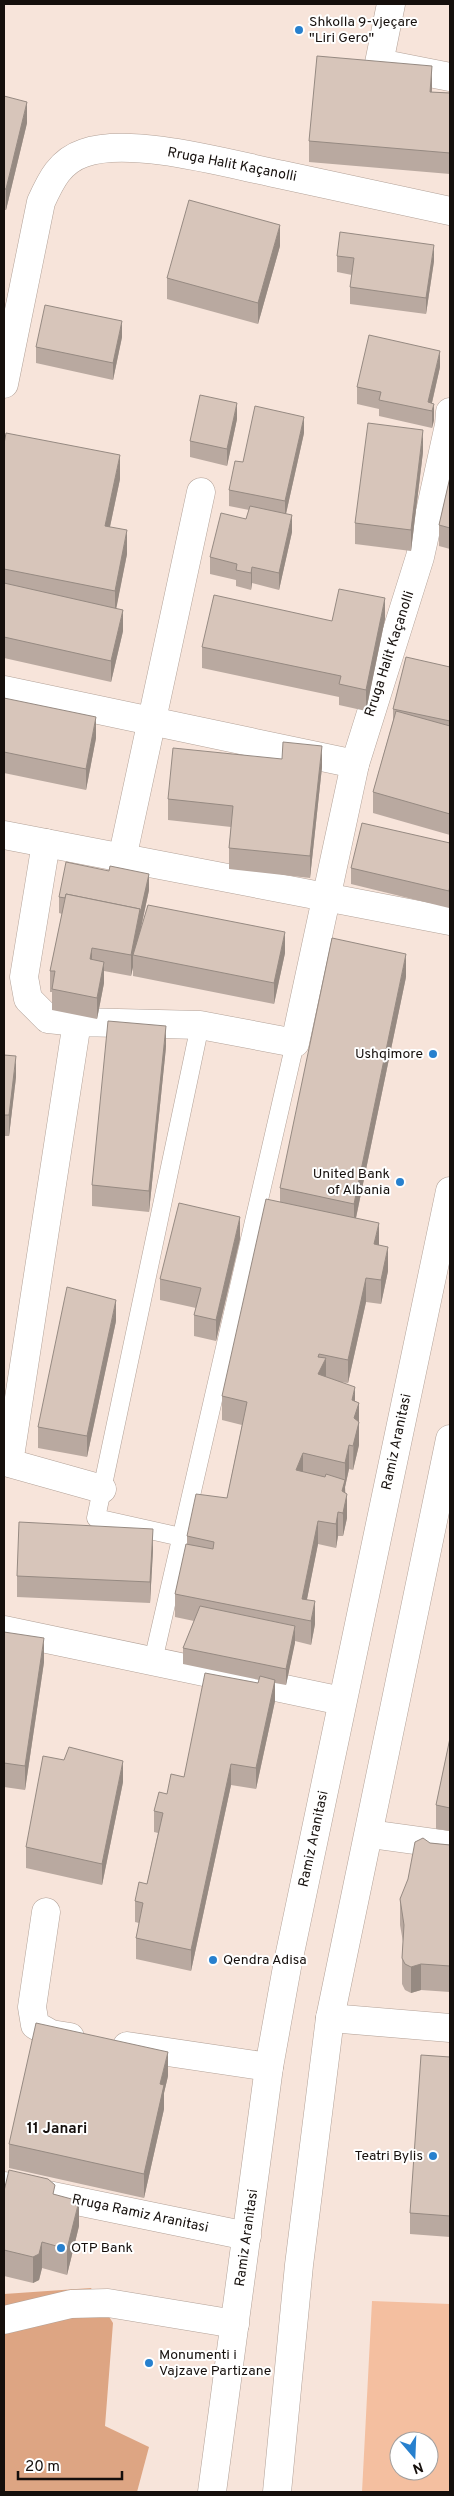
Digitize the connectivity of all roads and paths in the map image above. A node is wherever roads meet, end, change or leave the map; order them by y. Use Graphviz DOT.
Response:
graph roads {
  1 [pos="391,4"];
  2 [pos="450,77"];
  3 [pos="450,211"];
  4 [pos="4,384"];
  5 [pos="450,412"];
  6 [pos="201,492"];
  7 [pos="4,690"];
  8 [pos="153,722"];
  9 [pos="355,764"];
  10 [pos="4,835"];
  11 [pos="46,843"];
  12 [pos="122,859"];
  13 [pos="328,897"];
  14 [pos="450,921"];
  15 [pos="77,1022"];
  16 [pos="200,1025"];
  17 [pos="294,1043"];
  18 [pos="450,1191"];
  19 [pos="450,1439"];
  20 [pos="102,1489"];
  21 [pos="181,1537"];
  22 [pos="4,1630"];
  23 [pos="153,1661"];
  24 [pos="342,1701"];
  25 [pos="370,1834"];
  26 [pos="450,1845"];
  27 [pos="46,1912"];
  28 [pos="330,2018"];
  29 [pos="450,2028"];
  30 [pos="269,2067"];
  31 [pos="4,2186"];
  32 [pos="247,2236"];
  33 [pos="4,2320"];
  34 [pos="235,2324"];
  35 [pos="212,2492"];
  36 [pos="277,2492"];
  1 -- 2 [label="street"];
  3 -- 4 [label="street, Rruga Halit Kaçanolli"];
  5 -- 9 [label="street, Rruga Halit Kaçanolli"];
  6 -- 8 [label="street"];
  7 -- 8 [label="street"];
  8 -- 9 [label="street"];
  8 -- 12 [label="street"];
  9 -- 13 [label="street, Rruga Halit Kaçanolli"];
  10 -- 11 [label="street"];
  11 -- 12 [label="street"];
  11 -- 15 [label="street"];
  12 -- 13 [label="street"];
  13 -- 14 [label="street"];
  13 -- 17 [label="street, Rruga Halit Kaçanolli"];
  15 -- 16 [label="street"];
  15 -- 20 [label="street"];
  16 -- 17 [label="street"];
  16 -- 20 [label="lane"];
  17 -- 21 [label="lane"];
  18 -- 24 [label="street, Ramiz Aranitasi"];
  19 -- 25 [label="street"];
  20 -- 21 [label="lane"];
  21 -- 23 [label="lane"];
  22 -- 23 [label="street"];
  23 -- 24 [label="street"];
  24 -- 30 [label="street, Ramiz Aranitasi"];
  25 -- 26 [label="street"];
  25 -- 28 [label="street"];
  27 -- 30 [label="street"];
  28 -- 29 [label="street"];
  28 -- 36 [label="street"];
  30 -- 32 [label="street, Ramiz Aranitasi"];
  31 -- 32 [label="street, Rruga Ramiz Aranitasi"];
  32 -- 34 [label="street, Ramiz Aranitasi"];
  33 -- 34 [label="street"];
  34 -- 35 [label="street, Ramiz Aranitasi"];
}
